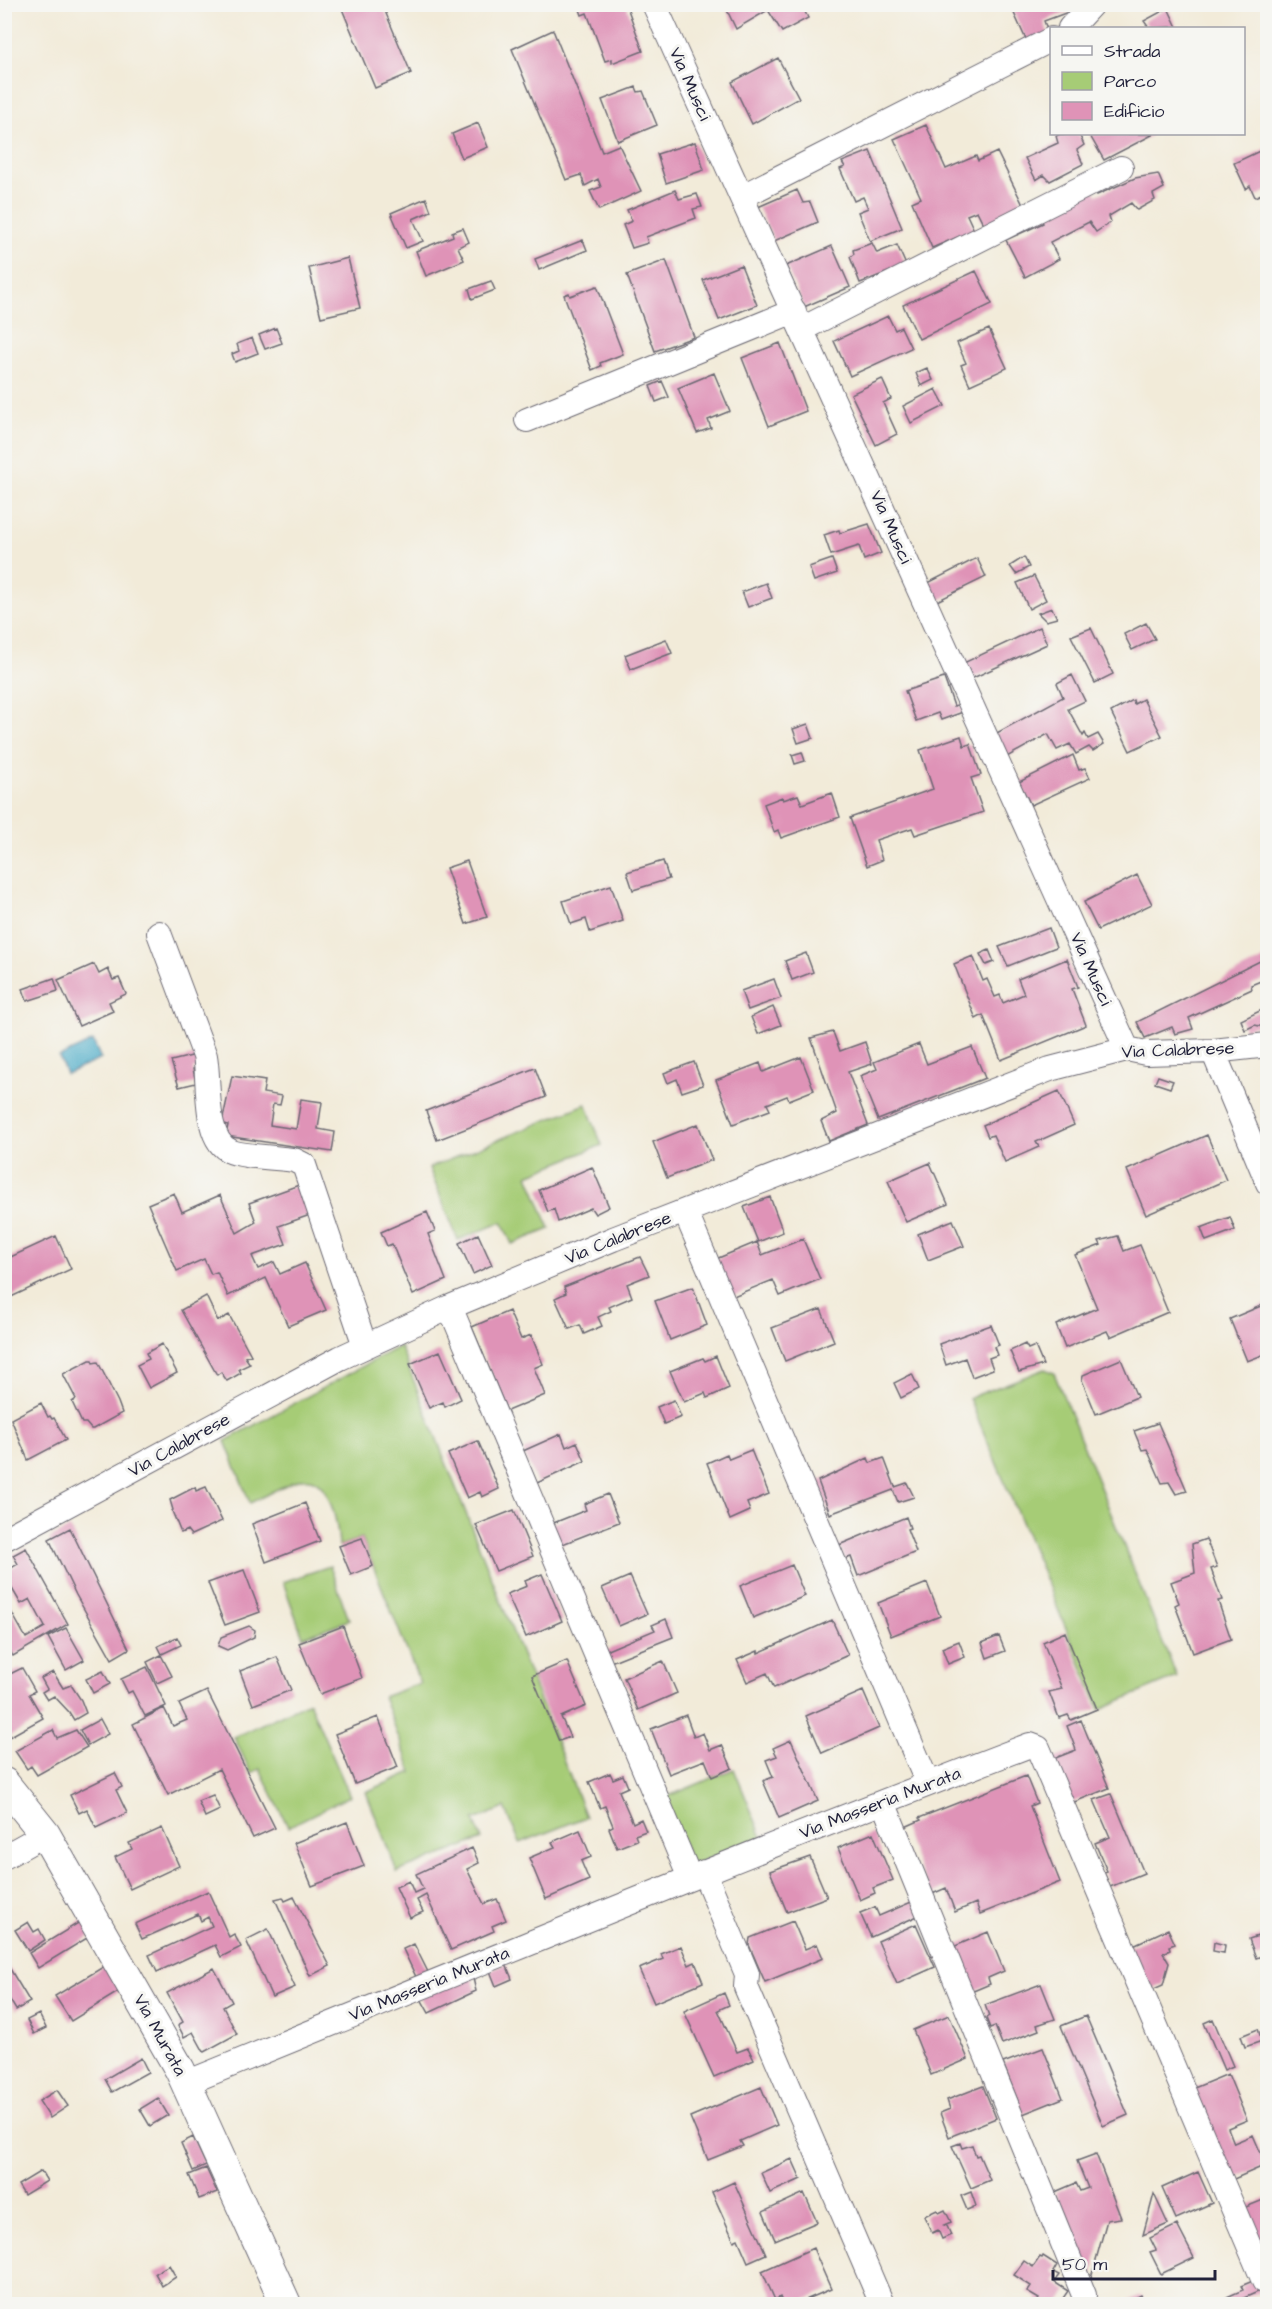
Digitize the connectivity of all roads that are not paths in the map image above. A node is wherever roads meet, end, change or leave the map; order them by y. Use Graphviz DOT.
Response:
graph roads {
  1 [pos="654,4"];
  2 [pos="1092,4"];
  3 [pos="1071,27"];
  4 [pos="1050,40"];
  5 [pos="1121,168"];
  6 [pos="743,196"];
  7 [pos="798,320"];
  8 [pos="527,420"];
  9 [pos="159,933"];
  10 [pos="1268,1045"];
  11 [pos="1126,1049"];
  12 [pos="1213,1051"];
  13 [pos="1268,1183"];
  14 [pos="685,1211"];
  15 [pos="450,1307"];
  16 [pos="365,1346"];
  17 [pos="4,1539"];
  18 [pos="4,1783"];
  19 [pos="928,1784"];
  20 [pos="884,1802"];
  21 [pos="45,1834"];
  22 [pos="4,1857"];
  23 [pos="697,1875"];
  24 [pos="186,2083"];
  25 [pos="1264,2281"];
  26 [pos="1084,2295"];
  27 [pos="285,2304"];
  28 [pos="882,2304"];
  1 -- 6 [label="street, Via Musci"];
  2 -- 3 [label="street"];
  4 -- 6 [label="street"];
  5 -- 7 [label="street"];
  6 -- 7 [label="street, Via Musci"];
  7 -- 8 [label="street"];
  7 -- 11 [label="street, Via Musci"];
  9 -- 16 [label="street"];
  10 -- 12 [label="street, Via Calabrese"];
  11 -- 12 [label="street, Via Calabrese"];
  11 -- 14 [label="street, Via Calabrese"];
  12 -- 13 [label="street"];
  14 -- 15 [label="street, Via Calabrese"];
  14 -- 19 [label="street"];
  15 -- 16 [label="street, Via Calabrese"];
  15 -- 23 [label="street"];
  16 -- 17 [label="street, Via Calabrese"];
  18 -- 21 [label="street, Via Murata"];
  19 -- 20 [label="street, Via Masseria Murata"];
  19 -- 25 [label="street, Via Masseria Murata"];
  20 -- 23 [label="street, Via Masseria Murata"];
  20 -- 26 [label="street"];
  21 -- 22 [label="street"];
  21 -- 24 [label="street, Via Murata"];
  23 -- 24 [label="street, Via Masseria Murata"];
  23 -- 28 [label="street"];
  24 -- 27 [label="street, Via Murata"];
}
